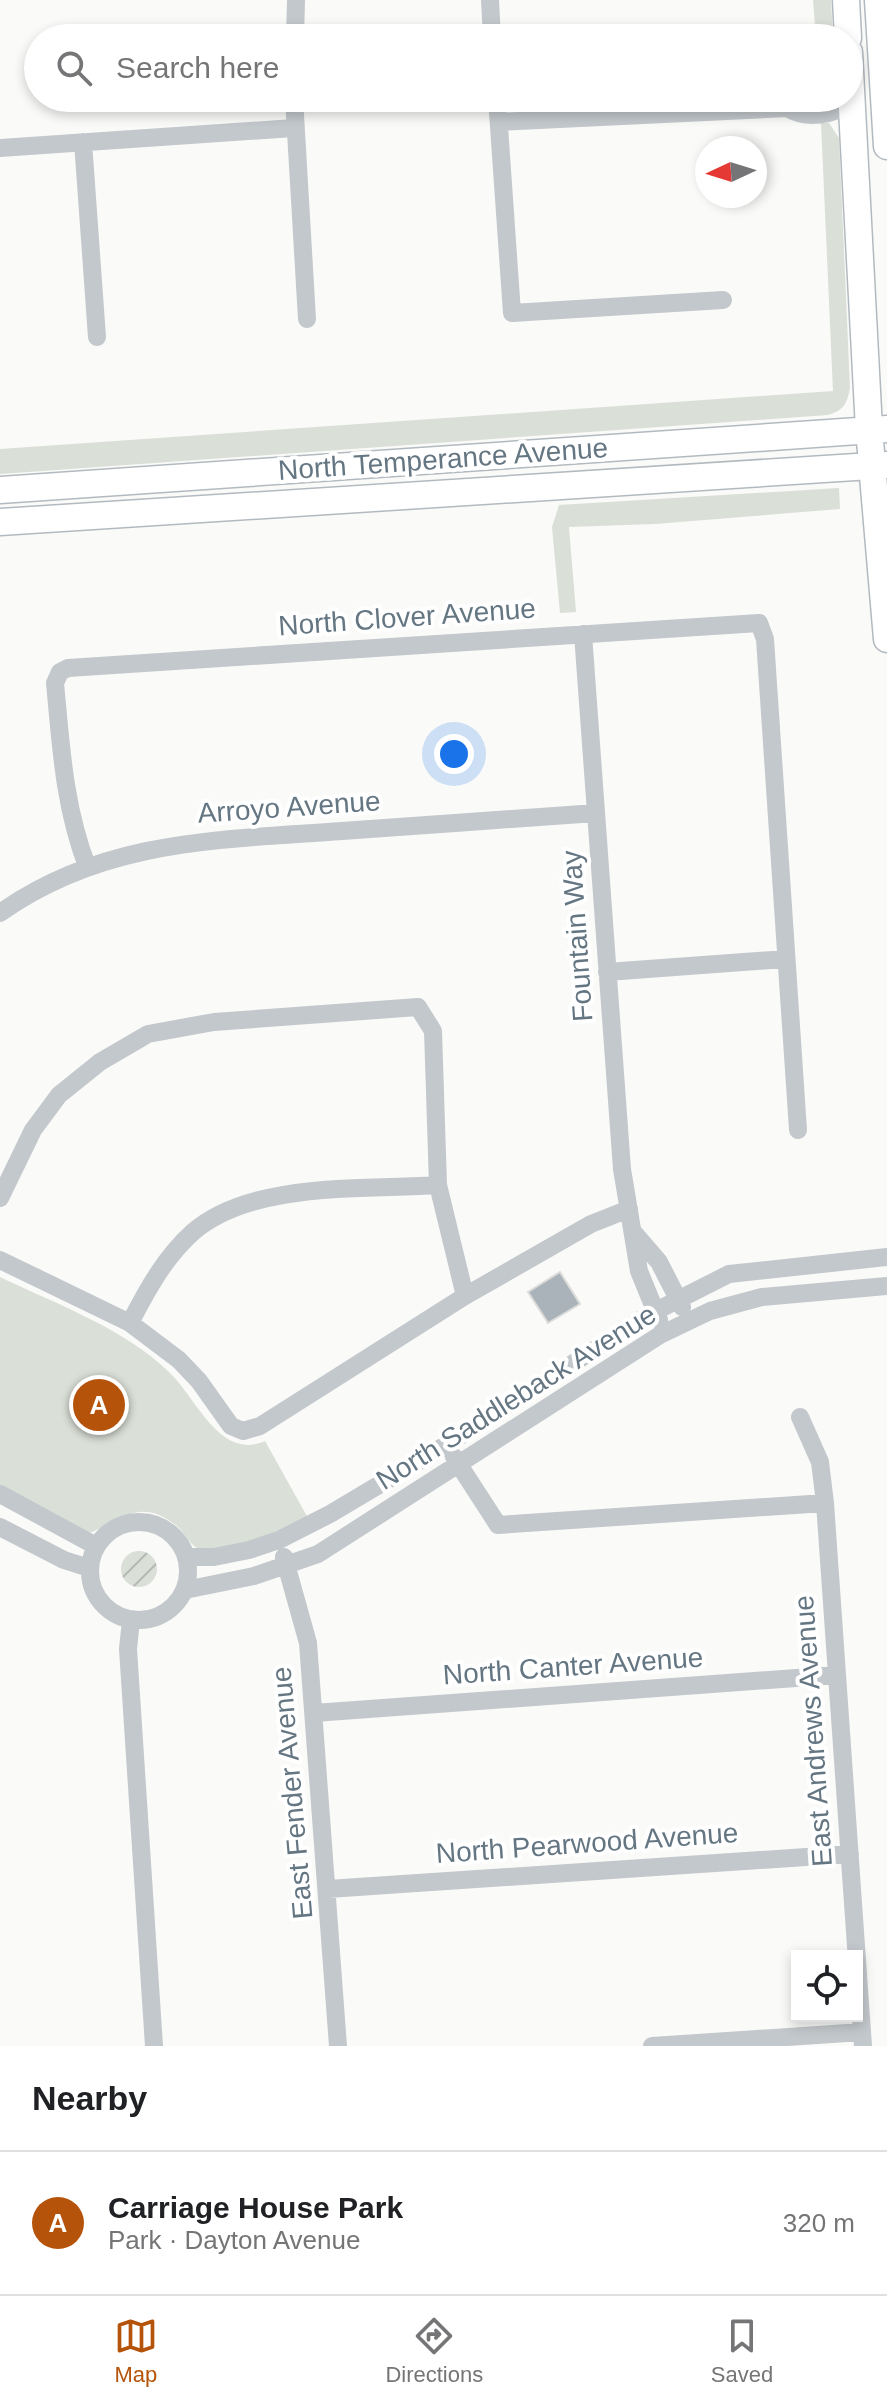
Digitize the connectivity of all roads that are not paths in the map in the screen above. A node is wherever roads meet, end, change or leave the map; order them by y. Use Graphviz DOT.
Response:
graph roads {
  1 [pos="296,0"];
  2 [pos="490,0"];
  3 [pos="846,0"];
  4 [pos="878,0"];
  5 [pos="295,24"];
  6 [pos="491,24"];
  7 [pos="847,24"];
  8 [pos="294,112"];
  9 [pos="498,112"];
  10 [pos="653,112"];
  11 [pos="797,112"];
  12 [pos="837,112"];
  13 [pos="847,112"];
  14 [pos="499,122"];
  15 [pos="294,128"];
  16 [pos="83,142"];
  17 [pos="887,146"];
  18 [pos="0,148"];
  19 [pos="723,300"];
  20 [pos="307,319"];
  21 [pos="97,337"];
  22 [pos="878,429"];
  23 [pos="880,465"];
  24 [pos="0,490"];
  25 [pos="0,522"];
  26 [pos="583,634"];
  27 [pos="887,639"];
  28 [pos="596,813"];
  29 [pos="87,866"];
  30 [pos="0,913"];
  31 [pos="785,959"];
  32 [pos="607,972"];
  33 [pos="798,1130"];
  34 [pos="438,1185"];
  35 [pos="0,1198"];
  36 [pos="629,1209"];
  37 [pos="634,1233"];
  38 [pos="887,1257"];
  39 [pos="0,1260"];
  40 [pos="887,1286"];
  41 [pos="465,1296"];
  42 [pos="678,1299"];
  43 [pos="654,1312"];
  44 [pos="689,1322"];
  45 [pos="130,1323"];
  46 [pos="666,1333"];
  47 [pos="800,1417"];
  48 [pos="446,1445"];
  49 [pos="460,1466"];
  50 [pos="0,1494"];
  51 [pos="825,1503"];
  52 [pos="0,1527"];
  53 [pos="279,1540"];
  54 [pos="96,1546"];
  55 [pos="186,1557"];
  56 [pos="287,1567"];
  57 [pos="89,1568"];
  58 [pos="185,1590"];
  59 [pos="131,1620"];
  60 [pos="837,1675"];
  61 [pos="314,1713"];
  62 [pos="850,1854"];
  63 [pos="328,1889"];
  64 [pos="863,2039"];
  65 [pos="154,2046"];
  66 [pos="338,2046"];
  67 [pos="652,2046"];
  1 -- 5 [label="street"];
  2 -- 6 [label="street"];
  3 -- 7 [label="main road"];
  4 -- 17 [label="main road"];
  8 -- 15 [label="street"];
  9 -- 14 [label="street"];
  10 -- 14 [label="street"];
  11 -- 12 [label="street"];
  13 -- 22 [label="main road"];
  14 -- 19 [label="street"];
  15 -- 16 [label="street"];
  15 -- 20 [label="street"];
  16 -- 18 [label="street"];
  16 -- 21 [label="street"];
  22 -- 23 [label="main road"];
  22 -- 24 [label="main road, North Temperance Avenue"];
  23 -- 25 [label="main road, North Temperance Avenue"];
  23 -- 27 [label="main road"];
  26 -- 28 [label="street, Fountain Way"];
  26 -- 29 [label="street, North Clover Avenue"];
  26 -- 31 [label="street, North Clover Avenue"];
  28 -- 29 [label="street, Arroyo Avenue"];
  28 -- 32 [label="street, Fountain Way"];
  29 -- 30 [label="street, Arroyo Avenue"];
  31 -- 32 [label="street"];
  31 -- 33 [label="street"];
  32 -- 36 [label="street, Fountain Way"];
  34 -- 35 [label="street"];
  34 -- 41 [label="street"];
  34 -- 45 [label="street"];
  36 -- 37 [label="street, Fountain Way"];
  36 -- 41 [label="street"];
  37 -- 42 [label="street, Fountain Way"];
  37 -- 43 [label="street, Fountain Way"];
  38 -- 42 [label="street, North Saddleback Avenue"];
  39 -- 45 [label="street"];
  40 -- 44 [label="street, North Saddleback Avenue"];
  41 -- 45 [label="street"];
  42 -- 43 [label="street, North Saddleback Avenue"];
  42 -- 44 [label="street, Fountain Way"];
  43 -- 46 [label="street, Fountain Way"];
  43 -- 48 [label="street, North Saddleback Avenue"];
  44 -- 46 [label="street, North Saddleback Avenue"];
  46 -- 49 [label="street, North Saddleback Avenue"];
  47 -- 51 [label="street, East Andrews Avenue"];
  48 -- 49 [label="street"];
  48 -- 53 [label="street, North Saddleback Avenue"];
  49 -- 51 [label="street"];
  49 -- 56 [label="street, North Saddleback Avenue"];
  50 -- 54 [label="street"];
  51 -- 60 [label="street, East Andrews Avenue"];
  52 -- 57 [label="street"];
  53 -- 55 [label="street, North Saddleback Avenue"];
  53 -- 56 [label="street, East Fender Avenue"];
  54 -- 55 [label="street"];
  54 -- 57 [label="street"];
  55 -- 58 [label="street"];
  56 -- 58 [label="street, North Saddleback Avenue"];
  56 -- 61 [label="street, East Fender Avenue"];
  57 -- 59 [label="street"];
  58 -- 59 [label="street"];
  59 -- 65 [label="street"];
  60 -- 61 [label="street, North Canter Avenue"];
  60 -- 62 [label="street, East Andrews Avenue"];
  61 -- 63 [label="street, East Fender Avenue"];
  62 -- 63 [label="street, North Pearwood Avenue"];
  62 -- 64 [label="street, East Andrews Avenue"];
  63 -- 66 [label="street, East Fender Avenue"];
  64 -- 67 [label="street"];
}
